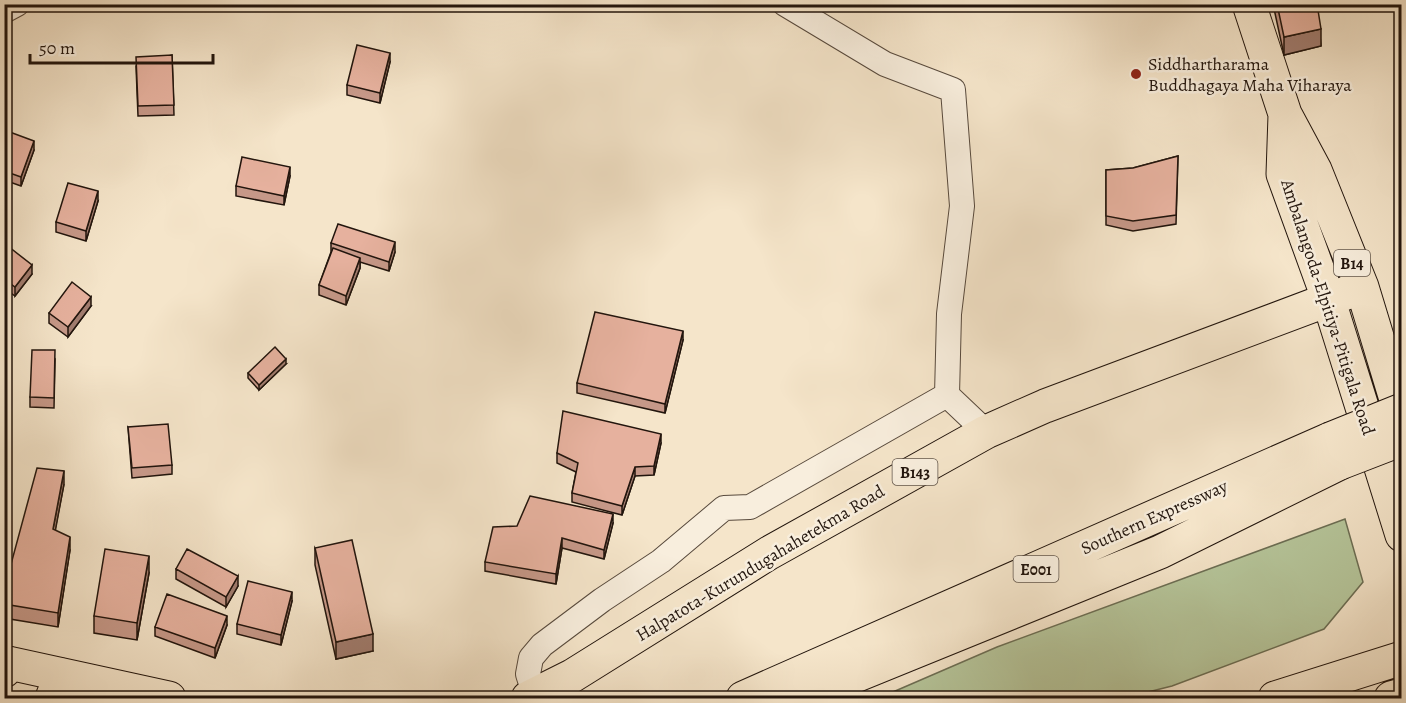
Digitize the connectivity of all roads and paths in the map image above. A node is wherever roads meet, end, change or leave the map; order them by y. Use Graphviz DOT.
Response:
graph roads {
  1 [pos="17,4"];
  2 [pos="785,4"];
  3 [pos="1249,4"];
  4 [pos="4,11"];
  5 [pos="1285,114"];
  6 [pos="1362,287"];
  7 [pos="1328,298"];
  8 [pos="947,395"];
  9 [pos="1401,410"];
  10 [pos="1401,419"];
  11 [pos="986,432"];
  12 [pos="1401,439"];
  13 [pos="1335,451"];
  14 [pos="1401,535"];
  15 [pos="1401,658"];
  16 [pos="5,665"];
  17 [pos="57,687"];
  18 [pos="796,695"];
  19 [pos="1401,695"];
  20 [pos="532,697"];
  21 [pos="169,699"];
  22 [pos="729,699"];
  23 [pos="743,699"];
  24 [pos="1275,699"];
  25 [pos="1391,699"];
  1 -- 4 [label="street"];
  2 -- 8 [label="street"];
  3 -- 5 [label="main road, B14"];
  5 -- 6 [label="main road, Ambalangoda-Elpitiya-Pitigala Road / B14"];
  5 -- 7 [label="main road, Ambalangoda-Elpitiya-Pitigala Road / B14"];
  6 -- 7 [label="main road, Halpatota-Kurundugahahetekma Road"];
  6 -- 10 [label="main road, Ambalangoda-Elpitiya-Pitigala Road / B14"];
  7 -- 11 [label="main road, Halpatota-Kurundugahahetekma Road / B143"];
  7 -- 14 [label="main road, Ambalangoda-Elpitiya-Pitigala Road / B14"];
  8 -- 11 [label="street"];
  8 -- 20 [label="street"];
  9 -- 13 [label="main road, Southern Expressway / E001, bridge"];
  11 -- 20 [label="main road, Halpatota-Kurundugahahetekma Road / B143"];
  12 -- 13 [label="main road, Southern Expressway / E001, bridge"];
  13 -- 18 [label="main road, Southern Expressway / E001"];
  15 -- 24 [label="main road"];
  16 -- 17 [label="main road"];
  17 -- 21 [label="main road"];
  18 -- 22 [label="main road"];
  18 -- 23 [label="main road, Southern Expressway / E001"];
  19 -- 25 [label="main road"];
}
